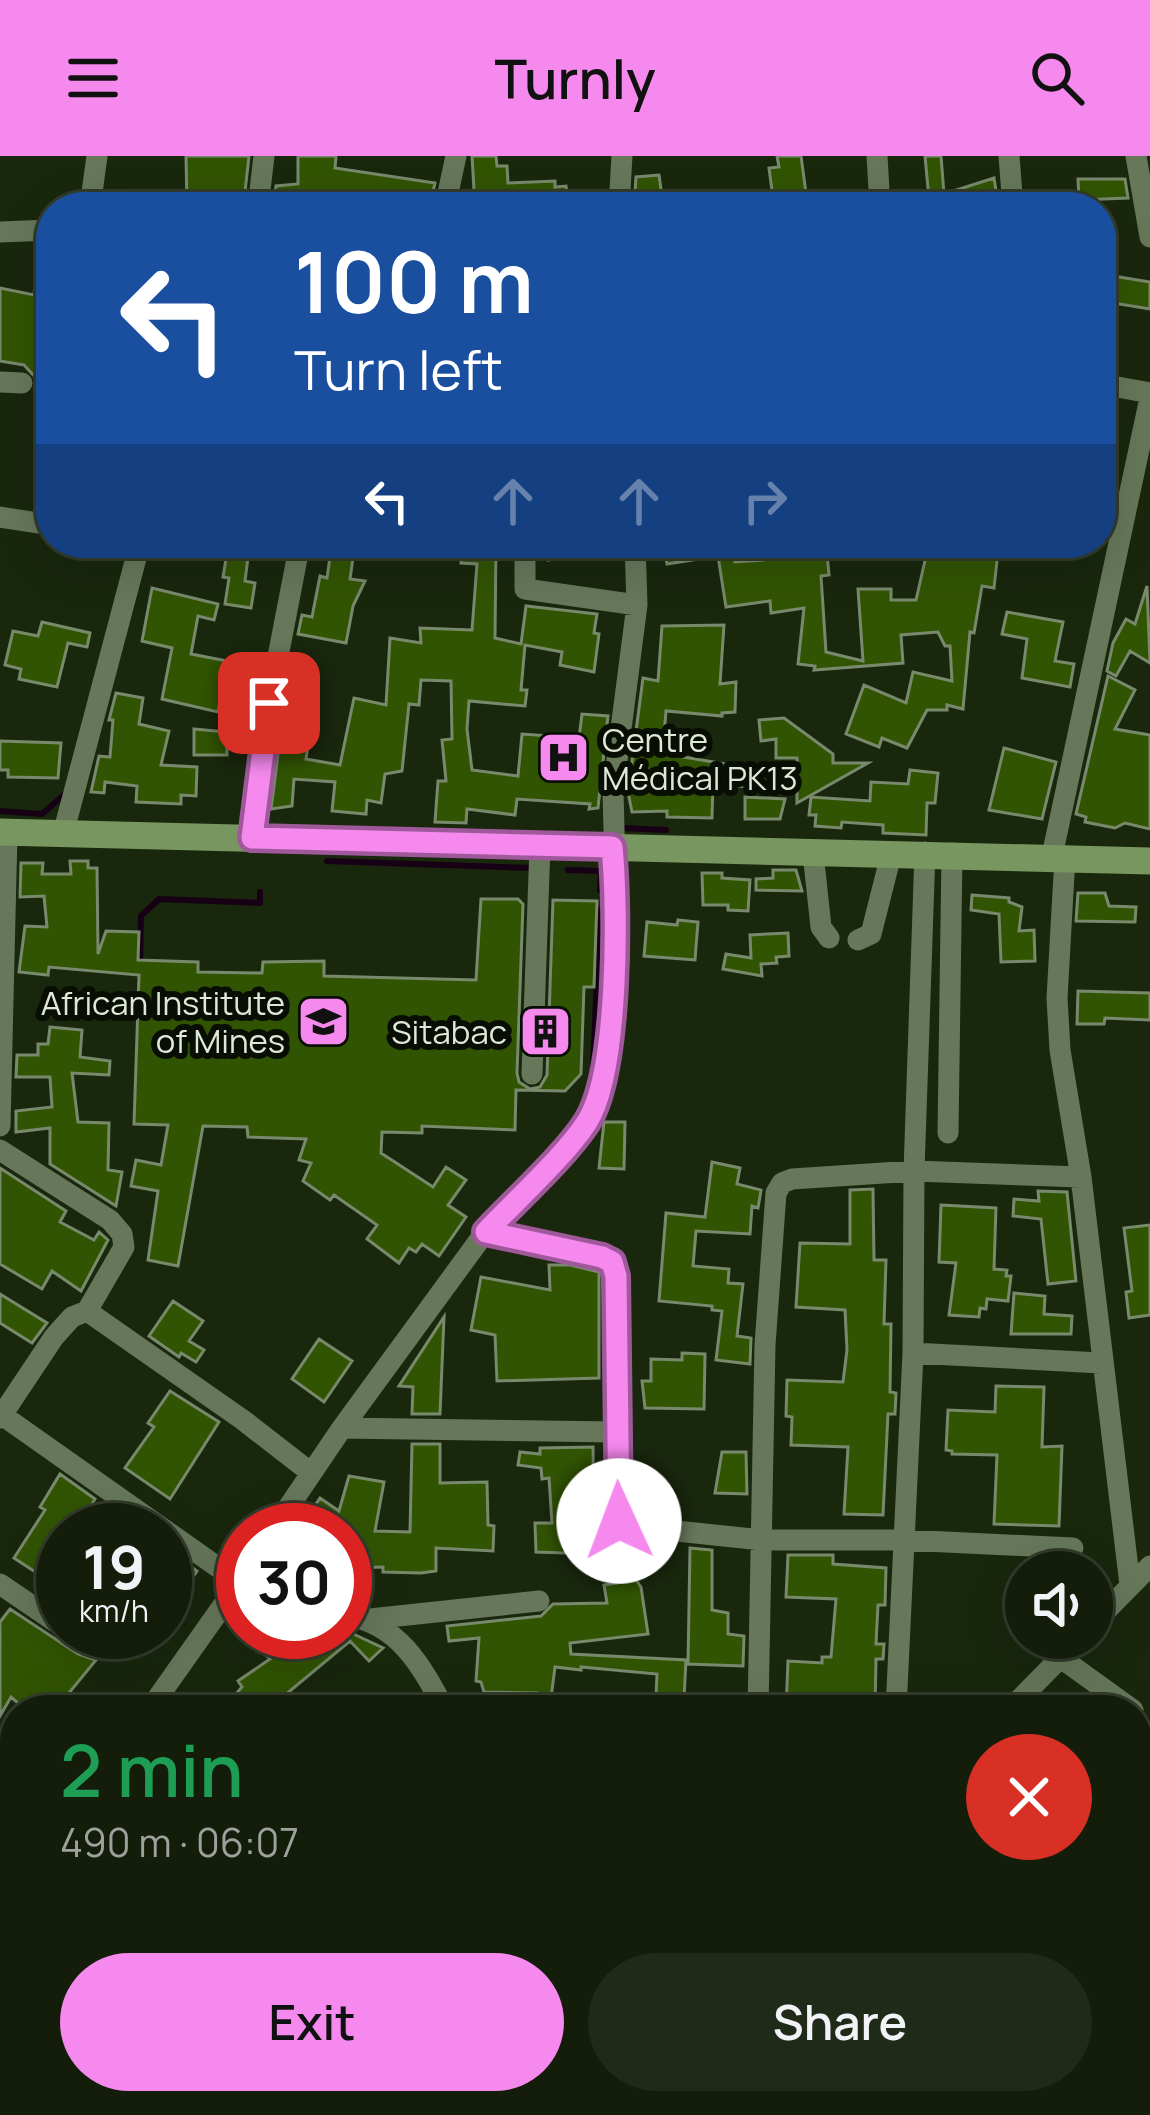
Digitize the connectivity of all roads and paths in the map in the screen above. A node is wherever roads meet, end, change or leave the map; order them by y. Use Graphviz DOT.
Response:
graph roads {
  1 [pos="97,156"];
  2 [pos="264,156"];
  3 [pos="456,156"];
  4 [pos="622,156"];
  5 [pos="877,156"];
  6 [pos="1009,156"];
  7 [pos="1136,156"];
  8 [pos="92,192"];
  9 [pos="260,192"];
  10 [pos="448,192"];
  11 [pos="620,192"];
  12 [pos="879,192"];
  13 [pos="1012,192"];
  14 [pos="36,231"];
  15 [pos="0,232"];
  16 [pos="1150,237"];
  17 [pos="1116,388"];
  18 [pos="1150,396"];
  19 [pos="0,517"];
  20 [pos="36,522"];
  21 [pos="136,558"];
  22 [pos="297,558"];
  23 [pos="525,558"];
  24 [pos="635,558"];
  25 [pos="637,604"];
  26 [pos="3,832"];
  27 [pos="63,834"];
  28 [pos="252,838"];
  29 [pos="540,845"];
  30 [pos="612,847"];
  31 [pos="813,853"];
  32 [pos="939,853"];
  33 [pos="890,855"];
  34 [pos="1059,856"];
  35 [pos="1150,861"];
  36 [pos="830,938"];
  37 [pos="858,940"];
  38 [pos="532,1074"];
  39 [pos="0,1126"];
  40 [pos="948,1133"];
  41 [pos="0,1150"];
  42 [pos="914,1171"];
  43 [pos="1081,1177"];
  44 [pos="486,1232"];
  45 [pos="87,1311"];
  46 [pos="913,1352"];
  47 [pos="1101,1364"];
  48 [pos="1,1417"];
  49 [pos="342,1428"];
  50 [pos="616,1432"];
  51 [pos="310,1472"];
  52 [pos="126,1503"];
  53 [pos="290,1503"];
  54 [pos="762,1540"];
  55 [pos="904,1540"];
  56 [pos="1073,1548"];
  57 [pos="1150,1566"];
  58 [pos="0,1584"];
  59 [pos="1130,1585"];
  60 [pos="538,1601"];
  61 [pos="1113,1603"];
  62 [pos="36,1609"];
  63 [pos="372,1619"];
  64 [pos="216,1620"];
  65 [pos="372,1620"];
  66 [pos="1060,1659"];
  67 [pos="1062,1659"];
  68 [pos="166,1695"];
  69 [pos="436,1695"];
  70 [pos="758,1695"];
  71 [pos="897,1695"];
  72 [pos="1024,1695"];
  73 [pos="1113,1695"];
  1 -- 8 [label="street"];
  2 -- 9 [label="street"];
  3 -- 10 [label="street"];
  4 -- 11 [label="street"];
  5 -- 12 [label="street"];
  6 -- 13 [label="street"];
  7 -- 16 [label="street"];
  14 -- 15 [label="street"];
  17 -- 18 [label="street"];
  18 -- 34 [label="street"];
  19 -- 20 [label="street"];
  21 -- 27 [label="street"];
  22 -- 28 [label="street"];
  23 -- 25 [label="street"];
  24 -- 25 [label="street"];
  25 -- 30 [label="street"];
  26 -- 27 [label="main road"];
  26 -- 39 [label="street"];
  27 -- 28 [label="main road"];
  28 -- 29 [label="main road"];
  29 -- 30 [label="main road"];
  29 -- 38 [label="street"];
  30 -- 31 [label="main road"];
  30 -- 44 [label="street"];
  31 -- 33 [label="main road"];
  31 -- 36 [label="street"];
  32 -- 33 [label="main road"];
  32 -- 34 [label="main road"];
  32 -- 40 [label="street"];
  32 -- 42 [label="street"];
  33 -- 37 [label="street"];
  34 -- 35 [label="main road"];
  34 -- 43 [label="street"];
  41 -- 45 [label="street"];
  42 -- 43 [label="street"];
  42 -- 46 [label="street"];
  42 -- 54 [label="street"];
  43 -- 47 [label="street"];
  44 -- 49 [label="street"];
  44 -- 50 [label="street"];
  45 -- 48 [label="street"];
  45 -- 51 [label="street"];
  46 -- 47 [label="street"];
  46 -- 55 [label="street"];
  47 -- 59 [label="street"];
  48 -- 52 [label="street"];
  49 -- 50 [label="street"];
  49 -- 51 [label="street"];
  50 -- 54 [label="street"];
  51 -- 53 [label="street"];
  54 -- 55 [label="street"];
  54 -- 70 [label="street"];
  55 -- 56 [label="street"];
  55 -- 71 [label="street"];
  57 -- 59 [label="street"];
  58 -- 62 [label="street"];
  59 -- 61 [label="street"];
  60 -- 63 [label="street"];
  64 -- 68 [label="street"];
  65 -- 69 [label="street"];
  66 -- 72 [label="street"];
  67 -- 73 [label="street"];
}
